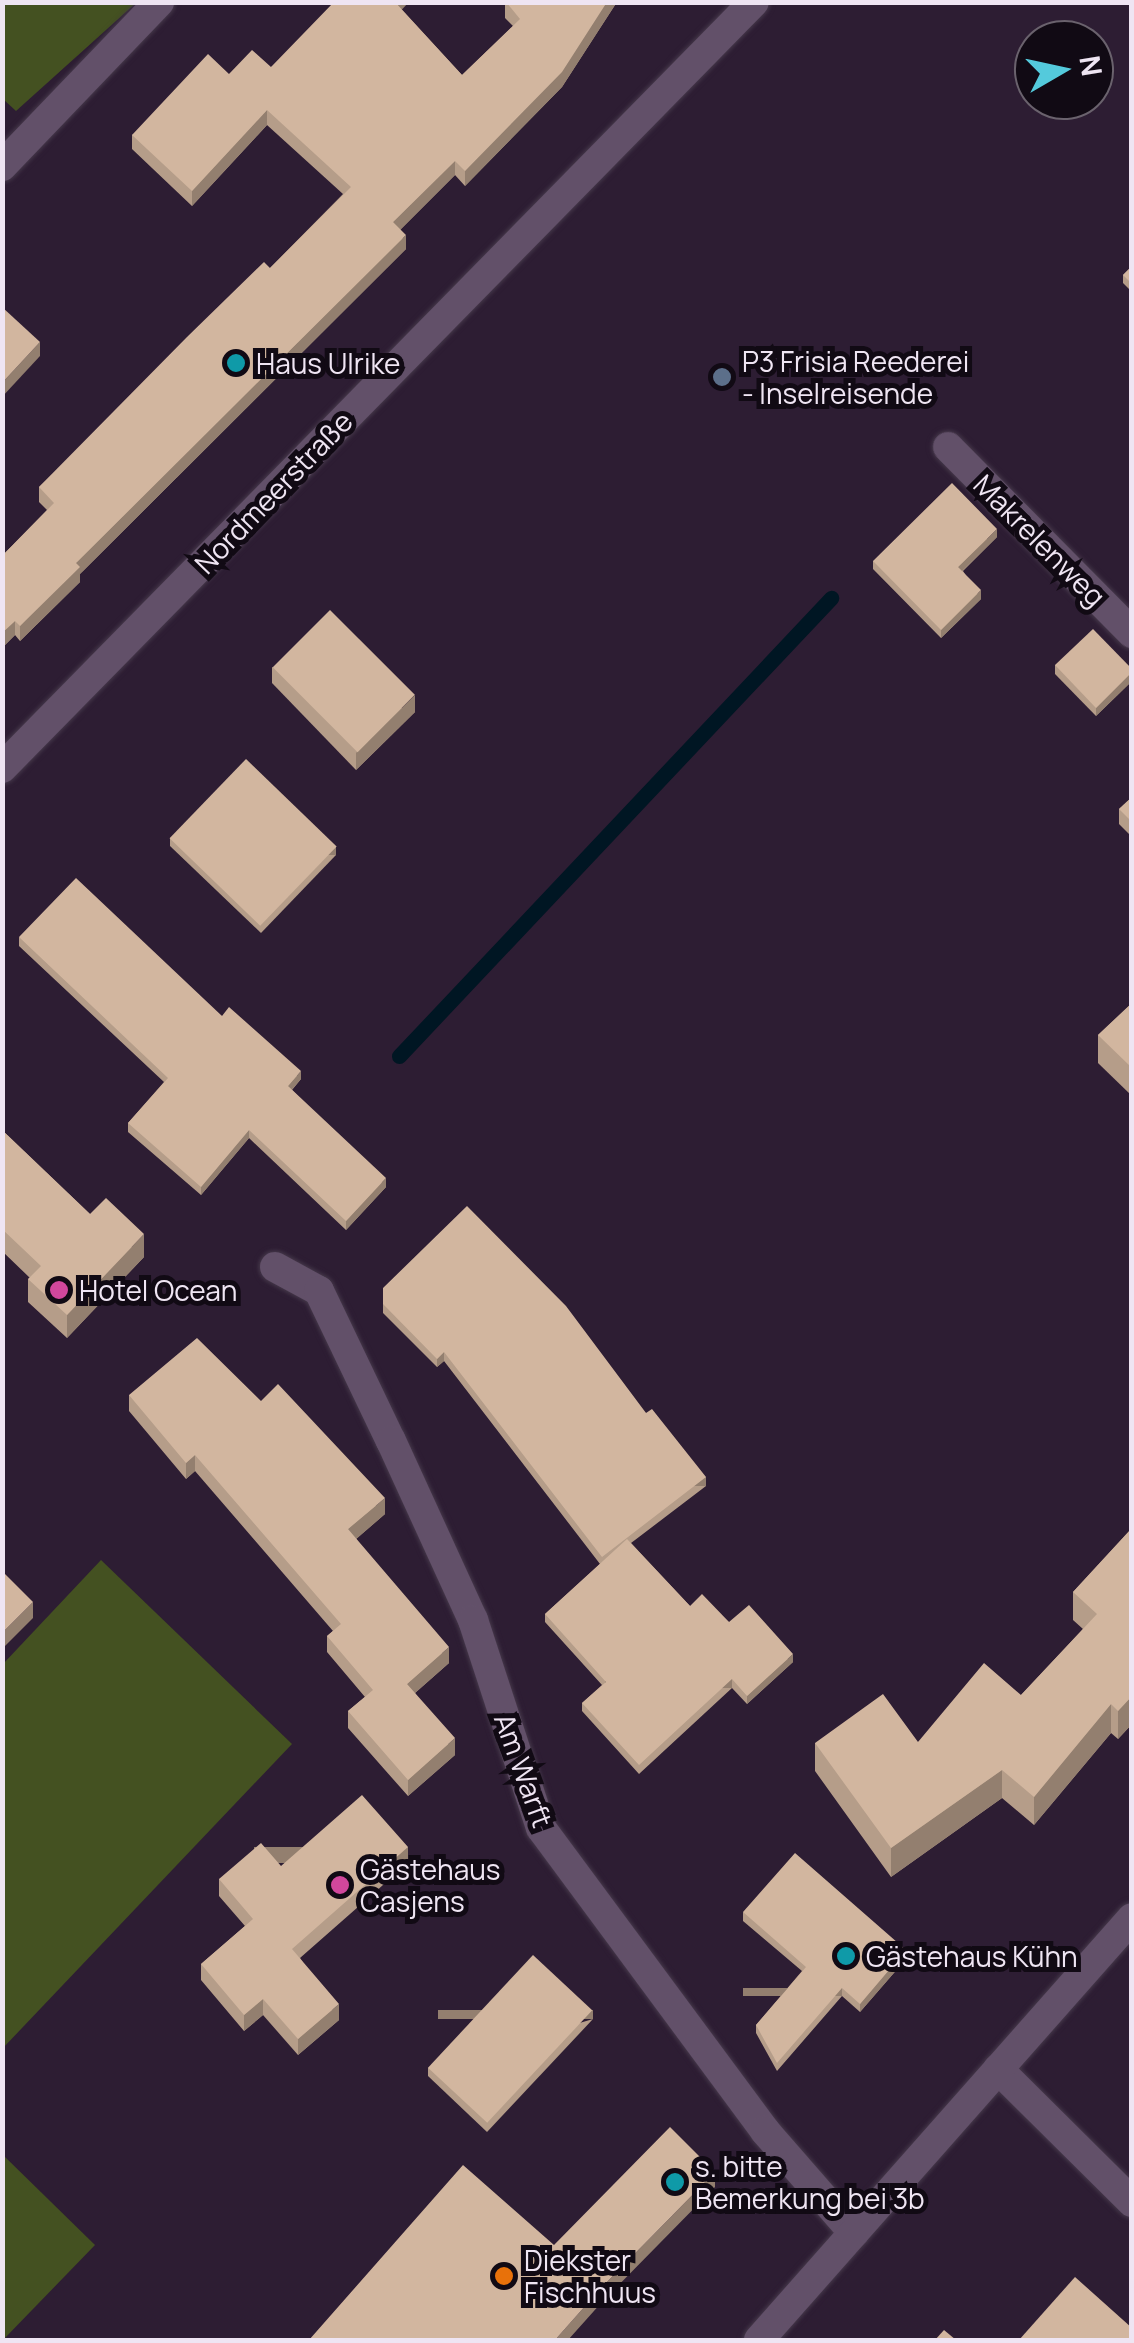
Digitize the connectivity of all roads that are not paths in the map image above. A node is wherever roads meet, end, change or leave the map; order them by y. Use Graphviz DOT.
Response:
graph roads {
  1 [pos="158,2"];
  2 [pos="754,2"];
  3 [pos="2,166"];
  4 [pos="948,446"];
  5 [pos="1132,633"];
  6 [pos="2,768"];
  7 [pos="275,1267"];
  8 [pos="1132,1918"];
  9 [pos="998,2069"];
  10 [pos="1132,2202"];
  11 [pos="854,2233"];
  12 [pos="760,2340"];
  1 -- 3 [label="street"];
  2 -- 6 [label="street, Nordmeerstraße"];
  4 -- 5 [label="street, Makrelenweg"];
  7 -- 11 [label="street, Am Warft"];
  8 -- 9 [label="street"];
  9 -- 10 [label="street"];
  9 -- 11 [label="street"];
  11 -- 12 [label="street"];
}
